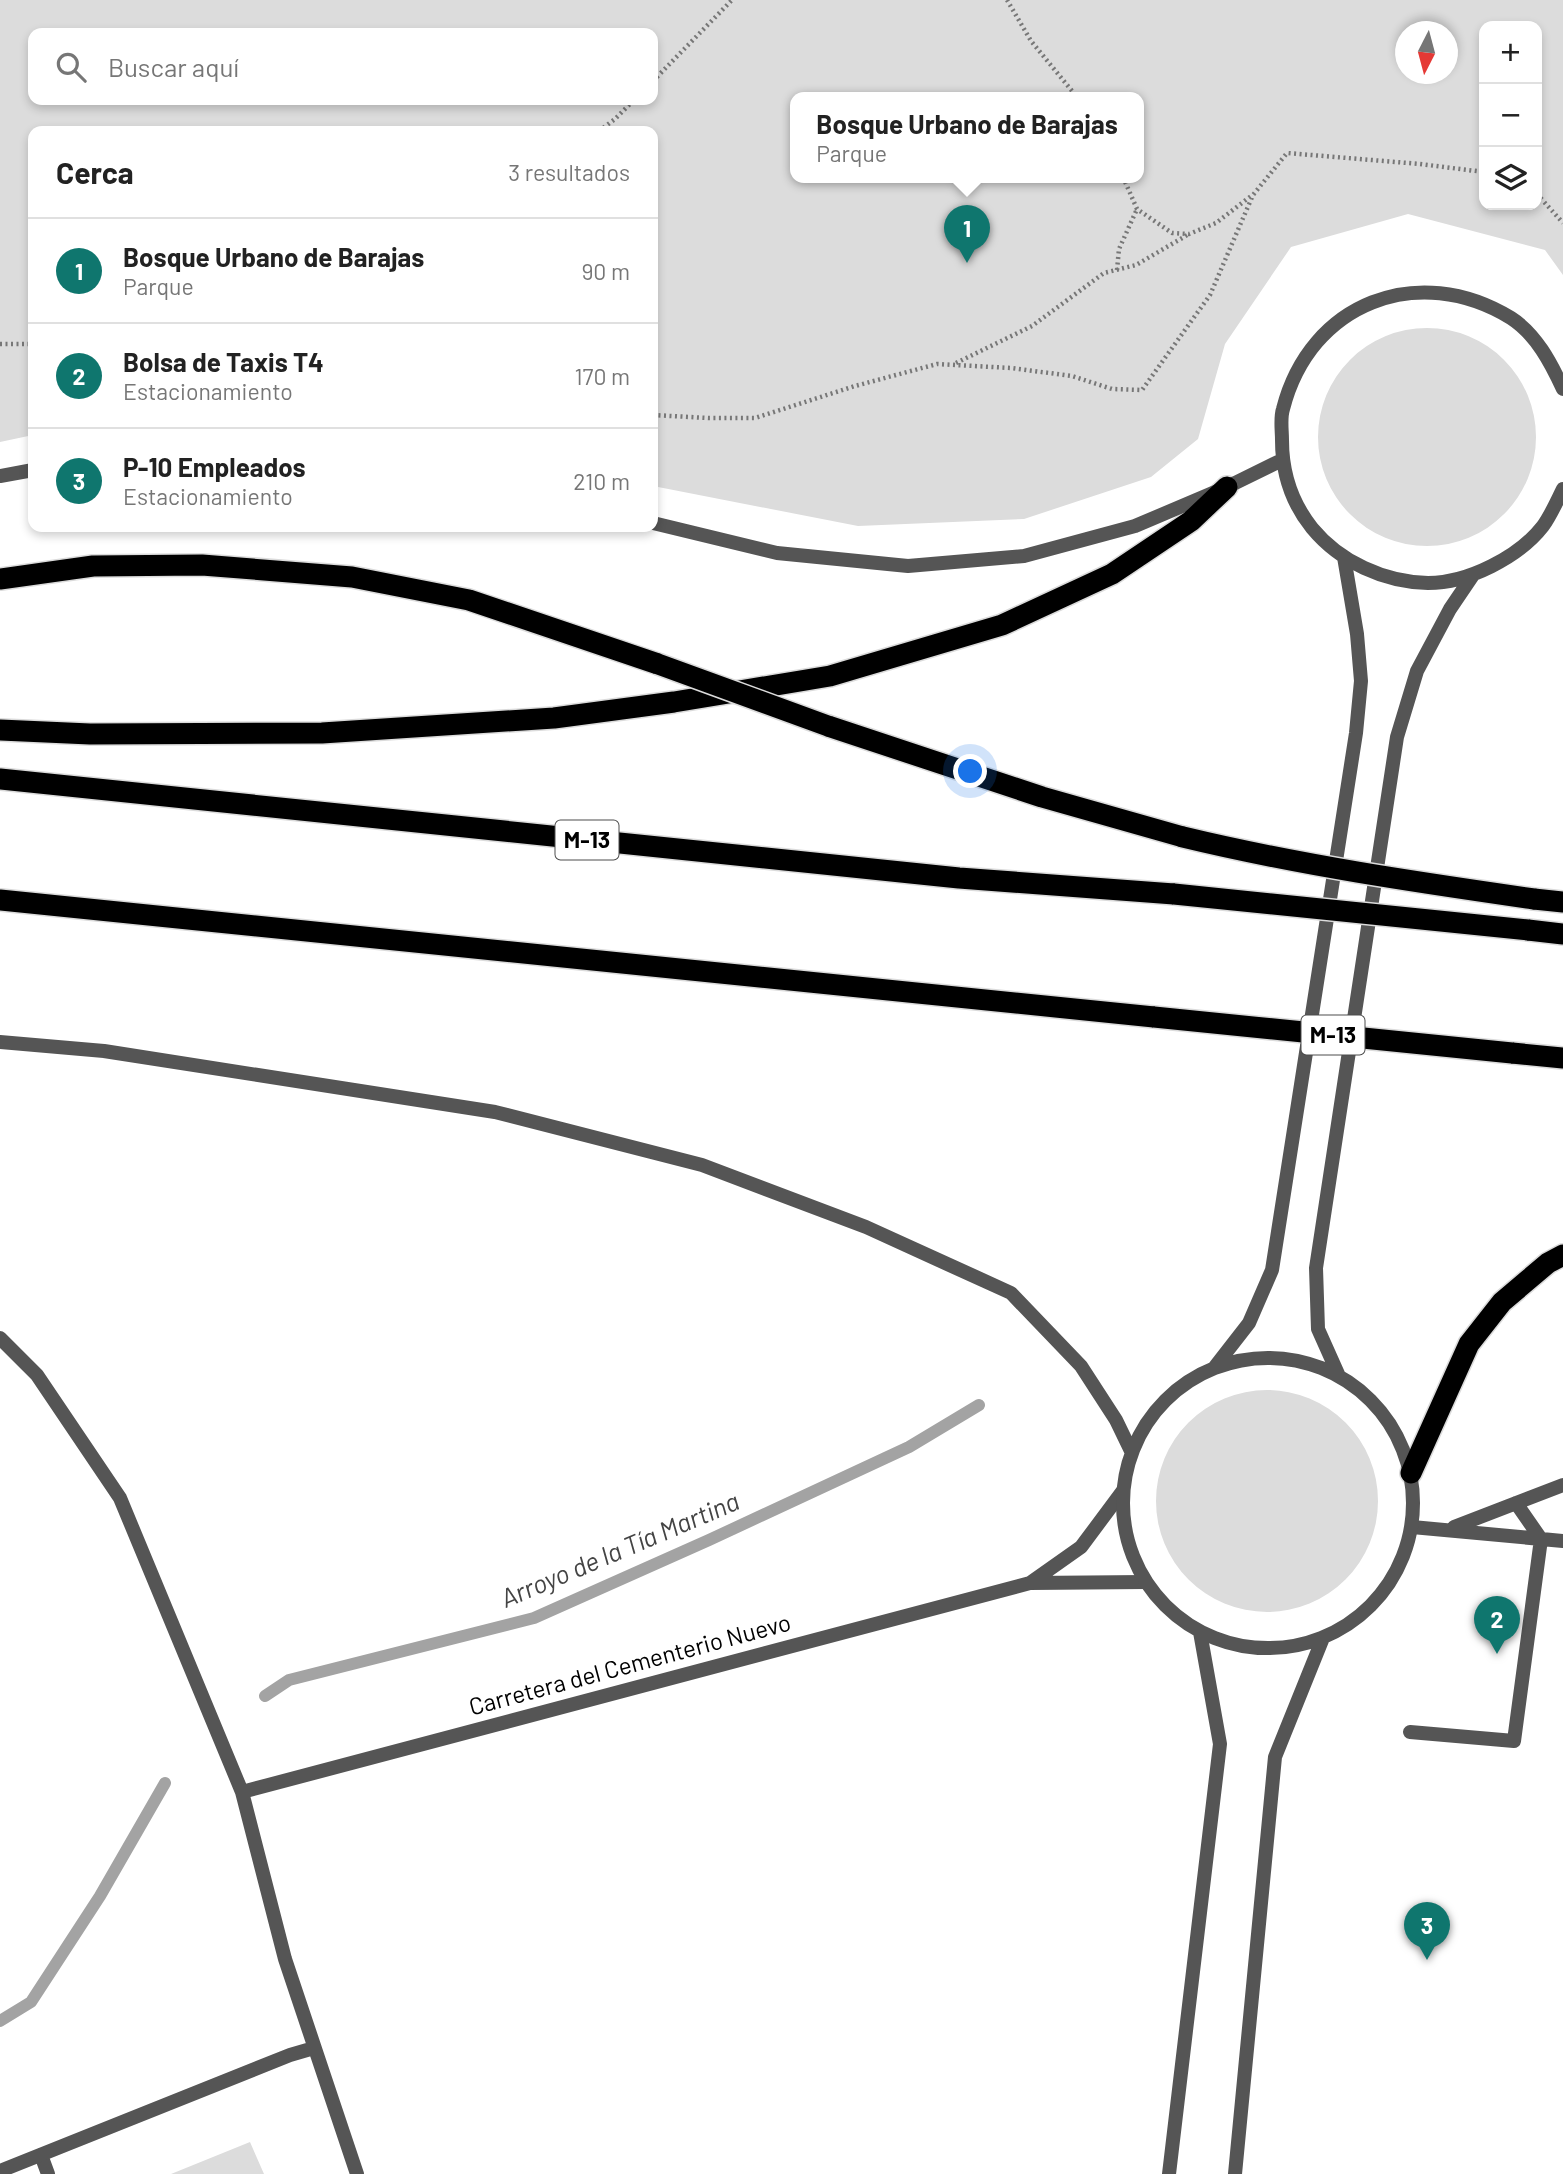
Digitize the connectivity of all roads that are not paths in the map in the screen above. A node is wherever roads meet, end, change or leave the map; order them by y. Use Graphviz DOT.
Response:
graph roads {
  1 [pos="1563,389"];
  2 [pos="1282,460"];
  3 [pos="28,472"];
  4 [pos="0,476"];
  5 [pos="1227,487"];
  6 [pos="1563,489"];
  7 [pos="658,524"];
  8 [pos="1343,557"];
  9 [pos="1473,575"];
  10 [pos="0,579"];
  11 [pos="0,730"];
  12 [pos="0,779"];
  13 [pos="0,900"];
  14 [pos="1563,902"];
  15 [pos="1563,934"];
  16 [pos="0,1042"];
  17 [pos="1563,1058"];
  18 [pos="1563,1255"];
  19 [pos="0,1338"];
  20 [pos="1214,1368"];
  21 [pos="1339,1376"];
  22 [pos="1131,1451"];
  23 [pos="1411,1473"];
  24 [pos="1563,1485"];
  25 [pos="1122,1492"];
  26 [pos="1516,1503"];
  27 [pos="1412,1527"];
  28 [pos="1450,1529"];
  29 [pos="1541,1539"];
  30 [pos="1563,1541"];
  31 [pos="1145,1582"];
  32 [pos="1030,1583"];
  33 [pos="1200,1632"];
  34 [pos="1323,1638"];
  35 [pos="1410,1732"];
  36 [pos="242,1792"];
  37 [pos="314,2048"];
  38 [pos="41,2155"];
  39 [pos="0,2171"];
  40 [pos="48,2174"];
  41 [pos="357,2174"];
  42 [pos="1169,2174"];
  43 [pos="1235,2174"];
  1 -- 2 [label="street"];
  2 -- 5 [label="street"];
  2 -- 8 [label="street"];
  3 -- 4 [label="street"];
  5 -- 7 [label="street"];
  5 -- 11 [label="highway"];
  6 -- 9 [label="street"];
  8 -- 9 [label="street"];
  8 -- 20 [label="street"];
  9 -- 21 [label="street"];
  10 -- 14 [label="highway, bridge"];
  12 -- 15 [label="highway, M-13, bridge"];
  13 -- 17 [label="highway, M-13, bridge"];
  16 -- 22 [label="street"];
  18 -- 23 [label="highway"];
  19 -- 36 [label="street"];
  20 -- 21 [label="street"];
  20 -- 22 [label="street"];
  21 -- 23 [label="street"];
  22 -- 25 [label="street"];
  23 -- 27 [label="street"];
  24 -- 26 [label="street"];
  25 -- 31 [label="street"];
  25 -- 32 [label="street, Carretera del Cementerio Nuevo"];
  26 -- 28 [label="street"];
  26 -- 29 [label="street"];
  27 -- 28 [label="street"];
  27 -- 34 [label="street"];
  28 -- 29 [label="street"];
  29 -- 30 [label="street"];
  29 -- 35 [label="street"];
  31 -- 32 [label="street, Carretera del Cementerio Nuevo"];
  31 -- 33 [label="street"];
  32 -- 36 [label="street, Carretera del Cementerio Nuevo"];
  33 -- 34 [label="street"];
  33 -- 42 [label="street"];
  34 -- 43 [label="street"];
  36 -- 37 [label="street"];
  37 -- 38 [label="street"];
  37 -- 41 [label="street"];
  38 -- 39 [label="street"];
  38 -- 40 [label="street"];
}
